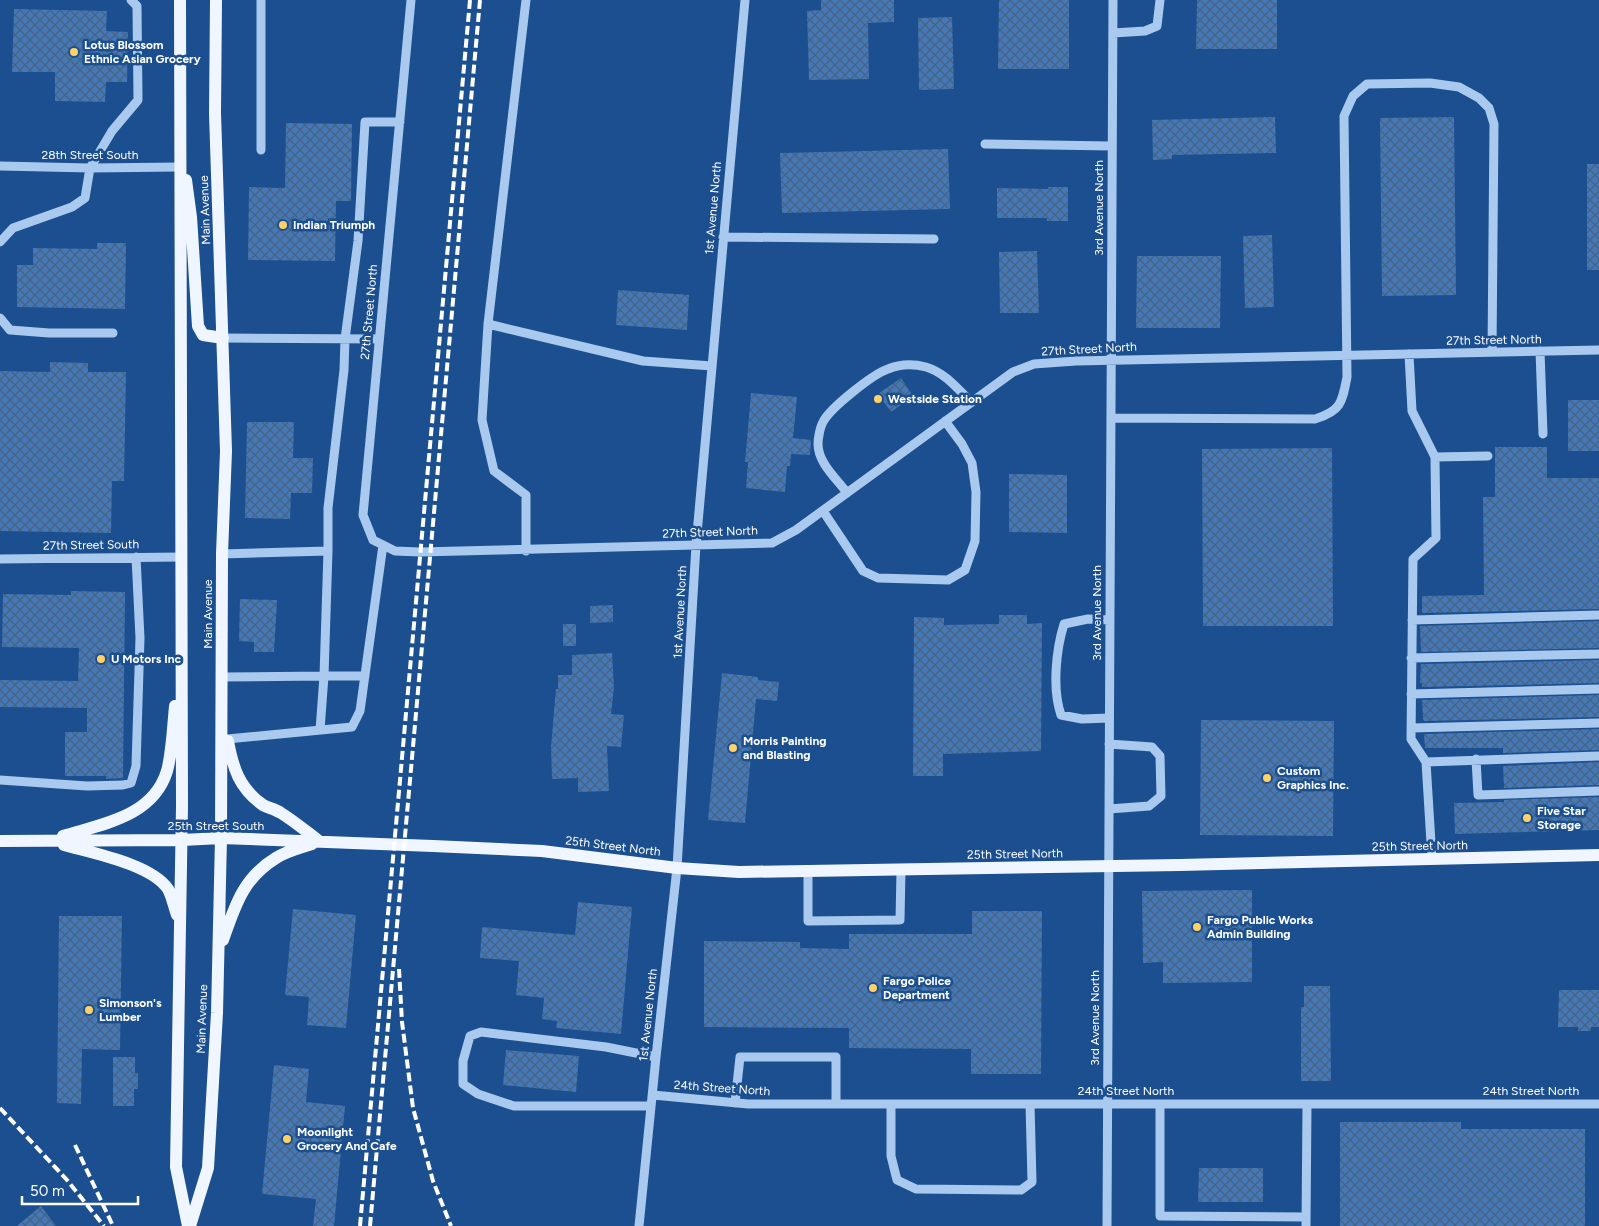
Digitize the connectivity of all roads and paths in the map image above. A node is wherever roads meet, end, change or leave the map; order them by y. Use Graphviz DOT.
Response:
graph roads {
  1 [pos="131,0"];
  2 [pos="180,0"];
  3 [pos="216,0"];
  4 [pos="261,0"];
  5 [pos="411,0"];
  6 [pos="526,0"];
  7 [pos="745,0"];
  8 [pos="1113,0"];
  9 [pos="1160,0"];
  10 [pos="1113,33"];
  11 [pos="400,122"];
  12 [pos="180,133"];
  13 [pos="985,144"];
  14 [pos="1112,146"];
  15 [pos="261,150"];
  16 [pos="0,166"];
  17 [pos="179,167"];
  18 [pos="90,168"];
  19 [pos="723,237"];
  20 [pos="934,239"];
  21 [pos="0,242"];
  22 [pos="0,318"];
  23 [pos="488,324"];
  24 [pos="113,333"];
  25 [pos="223,338"];
  26 [pos="345,339"];
  27 [pos="379,339"];
  28 [pos="1599,350"];
  29 [pos="1492,352"];
  30 [pos="1540,352"];
  31 [pos="1409,354"];
  32 [pos="1347,355"];
  33 [pos="1111,360"];
  34 [pos="712,366"];
  35 [pos="971,402"];
  36 [pos="1111,418"];
  37 [pos="945,421"];
  38 [pos="1543,434"];
  39 [pos="1488,456"];
  40 [pos="1435,457"];
  41 [pos="847,493"];
  42 [pos="823,511"];
  43 [pos="696,545"];
  44 [pos="383,546"];
  45 [pos="328,551"];
  46 [pos="526,551"];
  47 [pos="222,554"];
  48 [pos="136,557"];
  49 [pos="182,557"];
  50 [pos="0,559"];
  51 [pos="1599,615"];
  52 [pos="1110,620"];
  53 [pos="1412,620"];
  54 [pos="182,654"];
  55 [pos="1599,654"];
  56 [pos="1411,658"];
  57 [pos="324,676"];
  58 [pos="365,676"];
  59 [pos="222,677"];
  60 [pos="1599,689"];
  61 [pos="1411,694"];
  62 [pos="222,713"];
  63 [pos="1109,718"];
  64 [pos="1599,723"];
  65 [pos="1411,728"];
  66 [pos="320,730"];
  67 [pos="227,739"];
  68 [pos="1109,744"];
  69 [pos="1599,756"];
  70 [pos="1476,760"];
  71 [pos="1426,762"];
  72 [pos="0,780"];
  73 [pos="1599,791"];
  74 [pos="1109,808"];
  75 [pos="222,838"];
  76 [pos="49,840"];
  77 [pos="182,840"];
  78 [pos="0,841"];
  79 [pos="319,841"];
  80 [pos="433,846"];
  81 [pos="1599,855"];
  82 [pos="1432,859"];
  83 [pos="1108,866"];
  84 [pos="678,868"];
  85 [pos="901,870"];
  86 [pos="808,871"];
  87 [pos="180,925"];
  88 [pos="218,952"];
  89 [pos="656,1056"];
  90 [pos="653,1096"];
  91 [pos="735,1103"];
  92 [pos="836,1104"];
  93 [pos="891,1104"];
  94 [pos="1030,1104"];
  95 [pos="1107,1104"];
  96 [pos="1160,1104"];
  97 [pos="1307,1104"];
  98 [pos="1599,1104"];
  99 [pos="651,1106"];
  100 [pos="1213,1221"];
  101 [pos="1306,1221"];
  102 [pos="189,1226"];
  103 [pos="639,1226"];
  104 [pos="1106,1226"];
  1 -- 18 [label="street"];
  2 -- 12 [label="main road, Main Avenue"];
  3 -- 25 [label="main road, Main Avenue"];
  4 -- 15 [label="street"];
  5 -- 11 [label="street, 27th Street North"];
  6 -- 23 [label="street"];
  7 -- 19 [label="street, 1st Avenue North"];
  8 -- 10 [label="street, 3rd Avenue North"];
  9 -- 10 [label="street"];
  10 -- 14 [label="street, 3rd Avenue North"];
  11 -- 26 [label="street"];
  11 -- 27 [label="street, 27th Street North"];
  12 -- 17 [label="main road, Main Avenue"];
  12 -- 25 [label="main road"];
  13 -- 14 [label="street"];
  14 -- 33 [label="street, 3rd Avenue North"];
  16 -- 18 [label="street, 28th Street South"];
  17 -- 18 [label="street, 28th Street South"];
  17 -- 49 [label="main road, Main Avenue"];
  18 -- 21 [label="street"];
  19 -- 20 [label="street"];
  19 -- 34 [label="street, 1st Avenue North"];
  22 -- 24 [label="street"];
  23 -- 34 [label="street"];
  23 -- 46 [label="street"];
  25 -- 26 [label="street"];
  25 -- 47 [label="main road, Main Avenue"];
  26 -- 27 [label="street"];
  26 -- 45 [label="street"];
  27 -- 44 [label="street, 27th Street North"];
  28 -- 30 [label="street, 27th Street North"];
  29 -- 30 [label="street, 27th Street North"];
  29 -- 31 [label="street, 27th Street North"];
  29 -- 32 [label="street"];
  30 -- 38 [label="street"];
  31 -- 32 [label="street, 27th Street North"];
  31 -- 40 [label="street"];
  32 -- 33 [label="street, 27th Street North"];
  32 -- 36 [label="street"];
  33 -- 35 [label="street, 27th Street North"];
  33 -- 36 [label="street, 3rd Avenue North"];
  34 -- 43 [label="street, 1st Avenue North"];
  35 -- 37 [label="street, 27th Street North"];
  35 -- 41 [label="street"];
  36 -- 52 [label="street, 3rd Avenue North"];
  37 -- 41 [label="street, 27th Street North"];
  37 -- 42 [label="street"];
  39 -- 40 [label="street"];
  40 -- 53 [label="street"];
  41 -- 42 [label="street, 27th Street North"];
  42 -- 43 [label="street, 27th Street North"];
  43 -- 46 [label="street, 27th Street North"];
  43 -- 84 [label="street, 1st Avenue North"];
  44 -- 46 [label="street, 27th Street North"];
  44 -- 58 [label="street"];
  45 -- 47 [label="street"];
  45 -- 57 [label="street"];
  47 -- 59 [label="main road, Main Avenue"];
  48 -- 49 [label="street, 27th Street South"];
  48 -- 50 [label="street, 27th Street South"];
  48 -- 72 [label="street"];
  49 -- 54 [label="main road, Main Avenue"];
  51 -- 53 [label="street"];
  52 -- 63 [label="street, 3rd Avenue North"];
  52 -- 63 [label="street"];
  53 -- 56 [label="street"];
  54 -- 76 [label="main road"];
  54 -- 77 [label="main road, Main Avenue"];
  55 -- 56 [label="street"];
  56 -- 61 [label="street"];
  57 -- 58 [label="street"];
  57 -- 59 [label="street"];
  57 -- 66 [label="street"];
  58 -- 66 [label="street"];
  59 -- 62 [label="main road, Main Avenue"];
  60 -- 61 [label="street"];
  61 -- 65 [label="street"];
  62 -- 67 [label="main road"];
  62 -- 75 [label="main road, Main Avenue"];
  63 -- 68 [label="street, 3rd Avenue North"];
  64 -- 65 [label="street"];
  65 -- 71 [label="street"];
  66 -- 67 [label="street"];
  67 -- 79 [label="main road"];
  68 -- 74 [label="street, 3rd Avenue North"];
  68 -- 74 [label="street"];
  69 -- 70 [label="street"];
  70 -- 71 [label="street"];
  70 -- 73 [label="street"];
  71 -- 82 [label="street"];
  74 -- 83 [label="street, 3rd Avenue North"];
  75 -- 77 [label="main road, 25th Street South"];
  75 -- 79 [label="main road, 25th Street South"];
  75 -- 88 [label="main road, Main Avenue"];
  76 -- 77 [label="main road, 25th Street South"];
  76 -- 78 [label="main road, 25th Street South"];
  76 -- 87 [label="main road"];
  77 -- 87 [label="main road, Main Avenue"];
  79 -- 80 [label="main road, 25th Street South"];
  79 -- 88 [label="main road"];
  80 -- 84 [label="main road, 25th Street North"];
  81 -- 82 [label="main road, 25th Street North"];
  82 -- 83 [label="main road, 25th Street North"];
  83 -- 85 [label="main road, 25th Street North"];
  83 -- 95 [label="street, 3rd Avenue North"];
  84 -- 86 [label="main road, 25th Street North"];
  84 -- 89 [label="street, 1st Avenue North"];
  85 -- 86 [label="main road, 25th Street North"];
  85 -- 86 [label="street"];
  87 -- 102 [label="main road, Main Avenue"];
  88 -- 102 [label="main road, Main Avenue"];
  89 -- 90 [label="street, 1st Avenue North"];
  89 -- 99 [label="street"];
  90 -- 91 [label="street, 24th Street North"];
  90 -- 99 [label="street, 1st Avenue North"];
  91 -- 92 [label="street, 24th Street North"];
  91 -- 92 [label="street"];
  92 -- 93 [label="street, 24th Street North"];
  93 -- 94 [label="street, 24th Street North"];
  93 -- 94 [label="street"];
  94 -- 95 [label="street, 24th Street North"];
  95 -- 96 [label="street, 24th Street North"];
  95 -- 104 [label="street, 3rd Avenue North"];
  96 -- 97 [label="street, 24th Street North"];
  96 -- 100 [label="street"];
  97 -- 98 [label="street, 24th Street North"];
  97 -- 101 [label="street"];
  99 -- 103 [label="street, 1st Avenue North"];
  100 -- 101 [label="street"];
}
